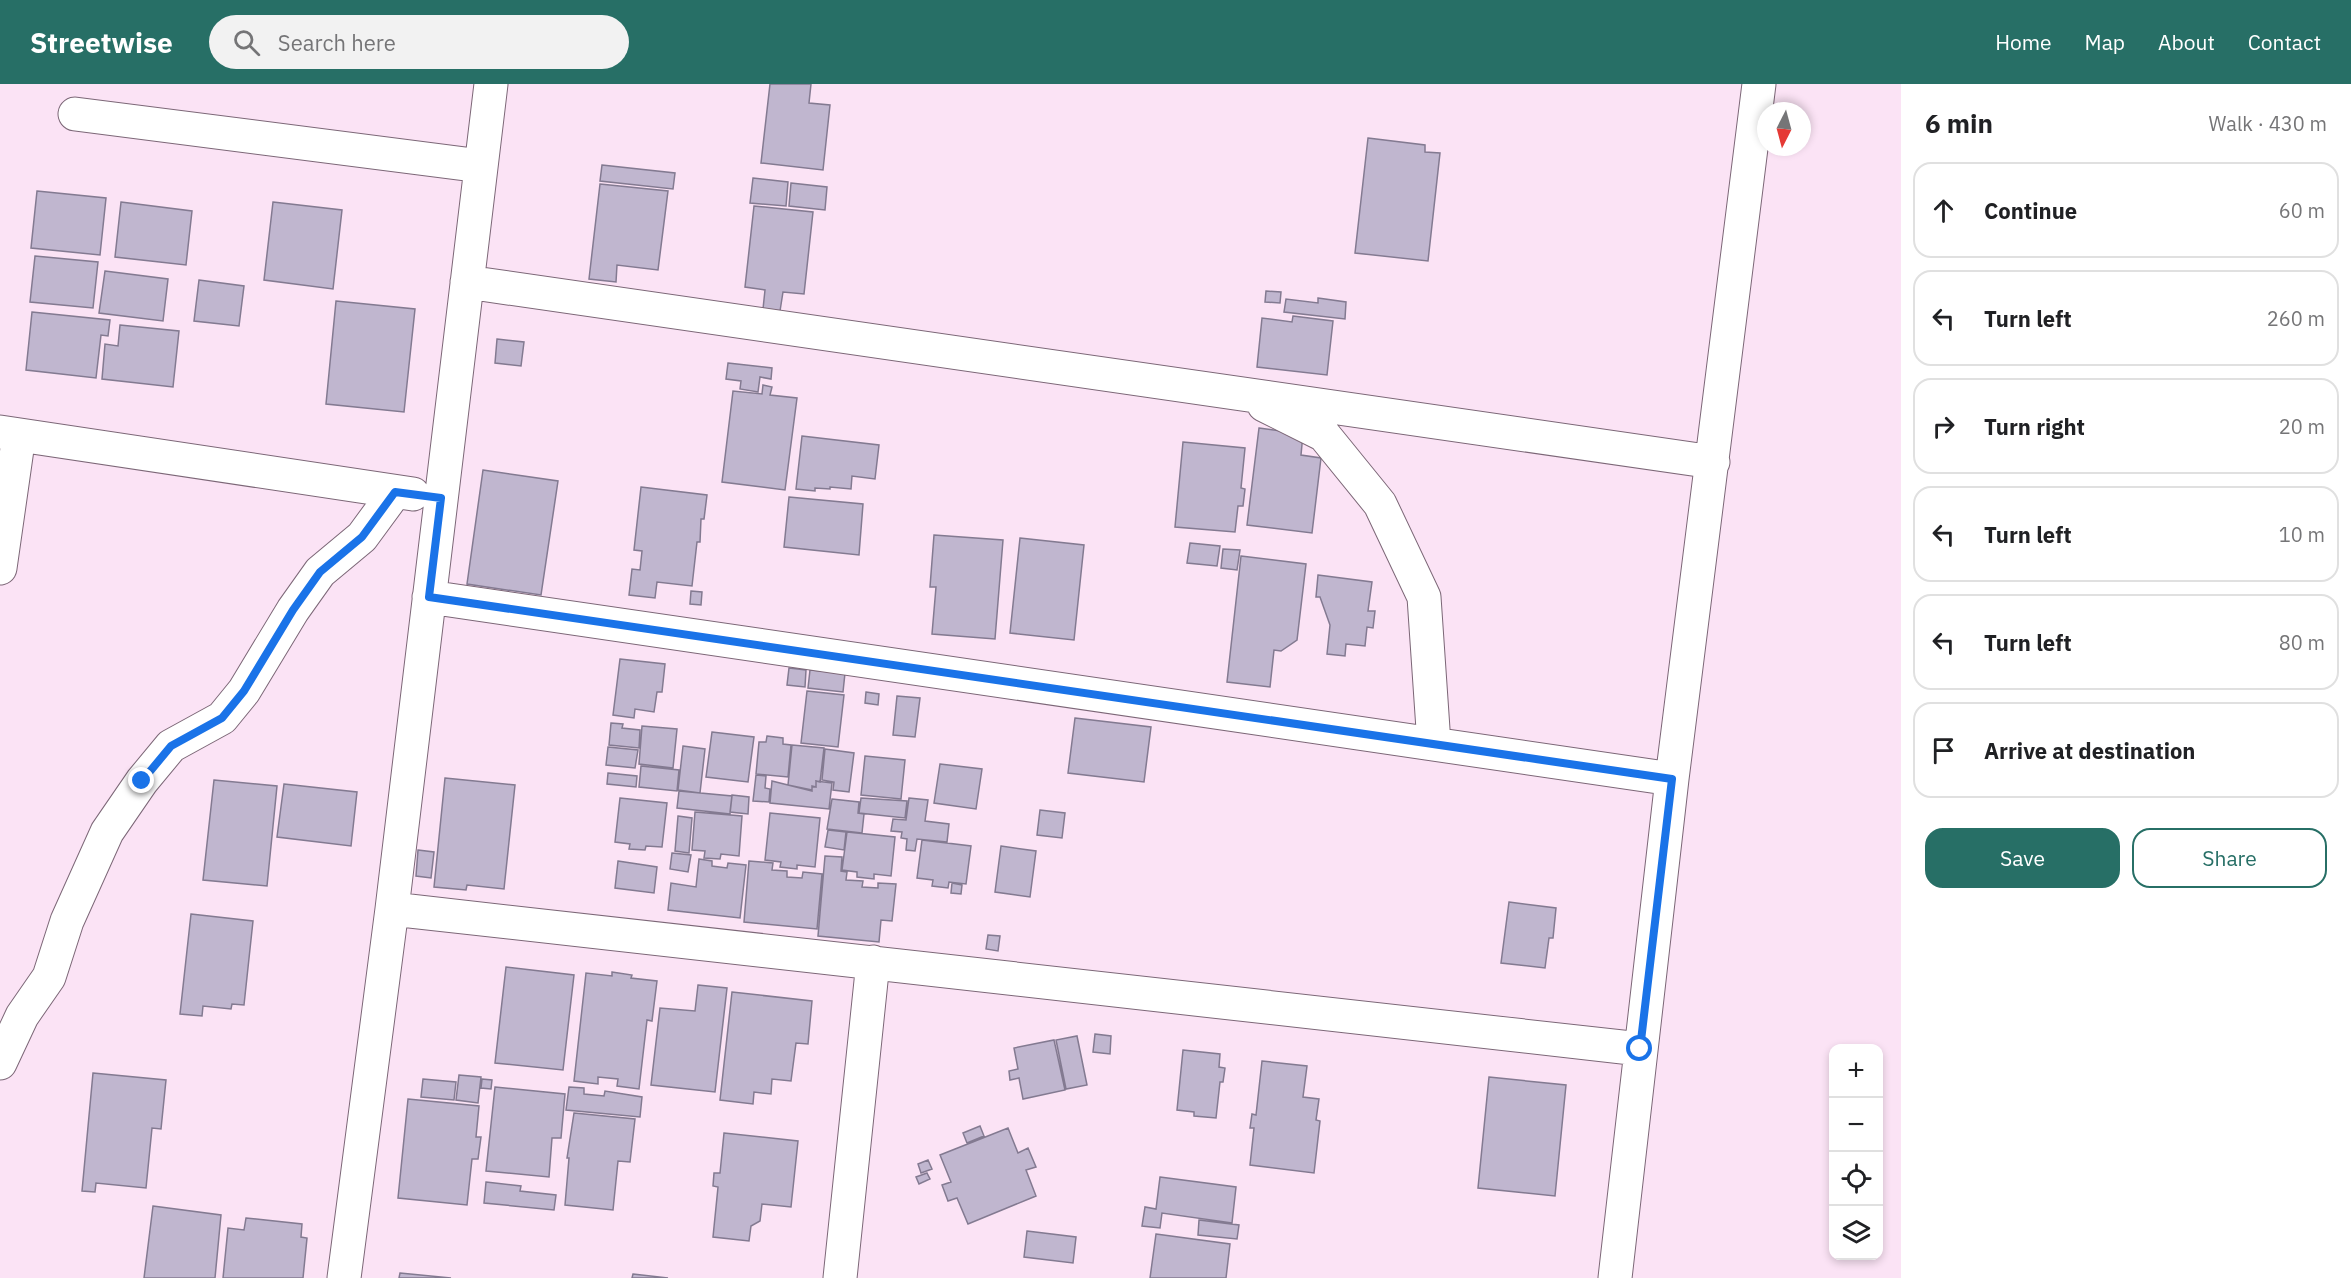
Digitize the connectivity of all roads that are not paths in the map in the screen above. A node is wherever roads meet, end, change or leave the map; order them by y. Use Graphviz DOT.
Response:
graph roads {
  1 [pos="491,84"];
  2 [pos="1759,84"];
  3 [pos="75,114"];
  4 [pos="482,166"];
  5 [pos="467,282"];
  6 [pos="1238,392"];
  7 [pos="10,434"];
  8 [pos="1713,462"];
  9 [pos="395,492"];
  10 [pos="441,498"];
  11 [pos="0,568"];
  12 [pos="429,597"];
  13 [pos="1434,744"];
  14 [pos="1672,779"];
  15 [pos="392,909"];
  16 [pos="873,962"];
  17 [pos="1640,1049"];
  18 [pos="0,1063"];
  19 [pos="345,1278"];
  20 [pos="840,1278"];
  21 [pos="1615,1278"];
  1 -- 4 [label="street"];
  2 -- 8 [label="street"];
  3 -- 4 [label="street"];
  4 -- 5 [label="street"];
  5 -- 6 [label="street"];
  5 -- 10 [label="street"];
  6 -- 8 [label="street"];
  6 -- 13 [label="street"];
  7 -- 9 [label="street"];
  7 -- 11 [label="street"];
  8 -- 14 [label="street"];
  9 -- 10 [label="street"];
  9 -- 18 [label="street"];
  10 -- 12 [label="street"];
  12 -- 13 [label="street"];
  12 -- 15 [label="street"];
  13 -- 14 [label="street"];
  14 -- 17 [label="street"];
  15 -- 16 [label="street"];
  15 -- 19 [label="street"];
  16 -- 17 [label="street"];
  16 -- 20 [label="street"];
  17 -- 21 [label="street"];
}
